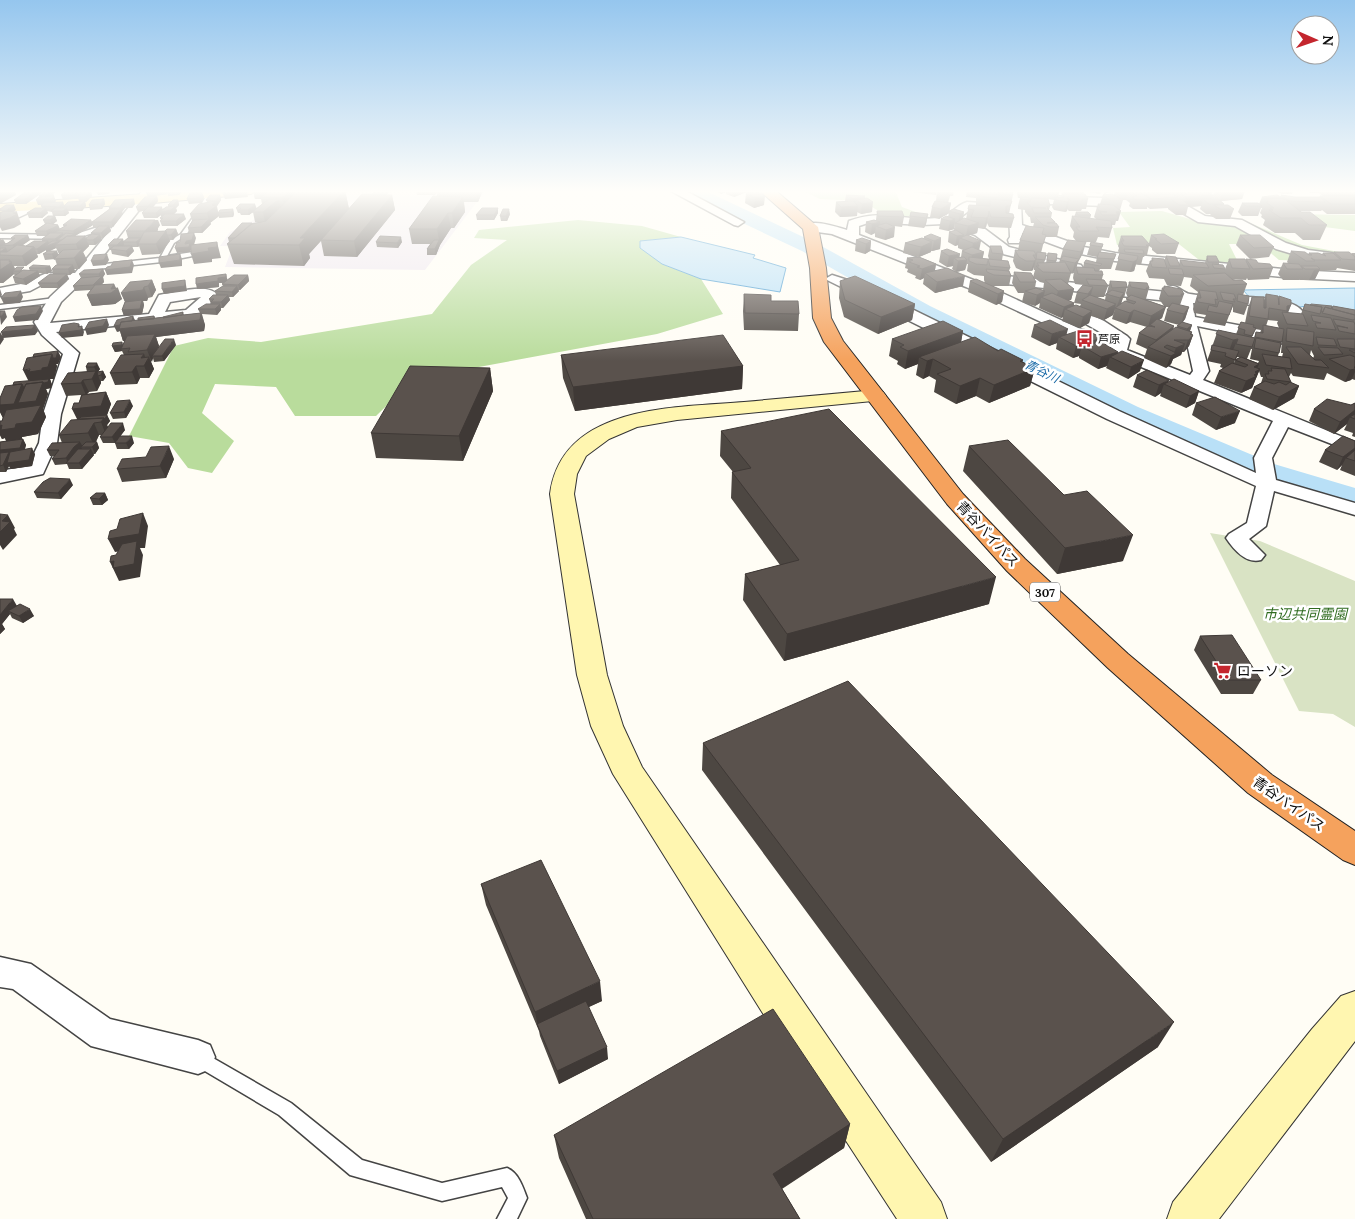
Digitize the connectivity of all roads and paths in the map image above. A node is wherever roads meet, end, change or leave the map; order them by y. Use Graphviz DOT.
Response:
graph roads {
  1 [pos="103,247"];
  2 [pos="169,247"];
  3 [pos="816,247"];
  4 [pos="876,247"];
  5 [pos="1000,247"];
  6 [pos="1007,247"];
  7 [pos="1071,247"];
  8 [pos="1284,247"];
  9 [pos="217,250"];
  10 [pos="1004,250"];
  11 [pos="162,260"];
  12 [pos="1355,260"];
  13 [pos="936,270"];
  14 [pos="1088,270"];
  15 [pos="83,272"];
  16 [pos="825,273"];
  17 [pos="1355,277"];
  18 [pos="1124,278"];
  19 [pos="1032,283"];
  20 [pos="5,292"];
  21 [pos="1185,298"];
  22 [pos="55,300"];
  23 [pos="0,302"];
  24 [pos="0,307"];
  25 [pos="156,317"];
  26 [pos="1188,320"];
  27 [pos="1293,322"];
  28 [pos="44,328"];
  29 [pos="1296,340"];
  30 [pos="1118,352"];
  31 [pos="1193,383"];
  32 [pos="876,396"];
  33 [pos="1283,419"];
  34 [pos="1355,448"];
  35 [pos="0,477"];
  36 [pos="1266,481"];
  37 [pos="1355,508"];
  38 [pos="1254,555"];
  39 [pos="1355,850"];
  40 [pos="0,972"];
  41 [pos="1355,1010"];
  42 [pos="198,1057"];
  43 [pos="507,1219"];
  44 [pos="924,1219"];
  45 [pos="1190,1219"];
  1 -- 15 [label="street"];
  2 -- 11 [label="lane"];
  3 -- 16 [label="highway, 青谷バイパス / 307"];
  4 -- 13 [label="street"];
  5 -- 10 [label="street"];
  6 -- 10 [label="street"];
  7 -- 17 [label="street"];
  8 -- 12 [label="street"];
  9 -- 11 [label="lane"];
  10 -- 14 [label="street"];
  10 -- 19 [label="street"];
  11 -- 15 [label="lane"];
  13 -- 19 [label="street"];
  13 -- 30 [label="street"];
  15 -- 20 [label="street"];
  15 -- 22 [label="street"];
  16 -- 32 [label="highway, 青谷バイパス / 307"];
  16 -- 36 [label="street"];
  18 -- 21 [label="street"];
  19 -- 21 [label="street"];
  19 -- 30 [label="street"];
  20 -- 23 [label="lane"];
  21 -- 26 [label="street"];
  21 -- 27 [label="street"];
  22 -- 24 [label="lane"];
  22 -- 28 [label="street"];
  25 -- 28 [label="street"];
  26 -- 29 [label="street"];
  26 -- 31 [label="street"];
  28 -- 35 [label="street"];
  30 -- 31 [label="street"];
  31 -- 33 [label="street"];
  32 -- 39 [label="highway, 青谷バイパス / 307"];
  32 -- 44 [label="street"];
  33 -- 34 [label="street"];
  33 -- 36 [label="street"];
  36 -- 37 [label="street"];
  36 -- 38 [label="street"];
  40 -- 42 [label="street"];
  41 -- 45 [label="street"];
  42 -- 43 [label="lane"];
}
